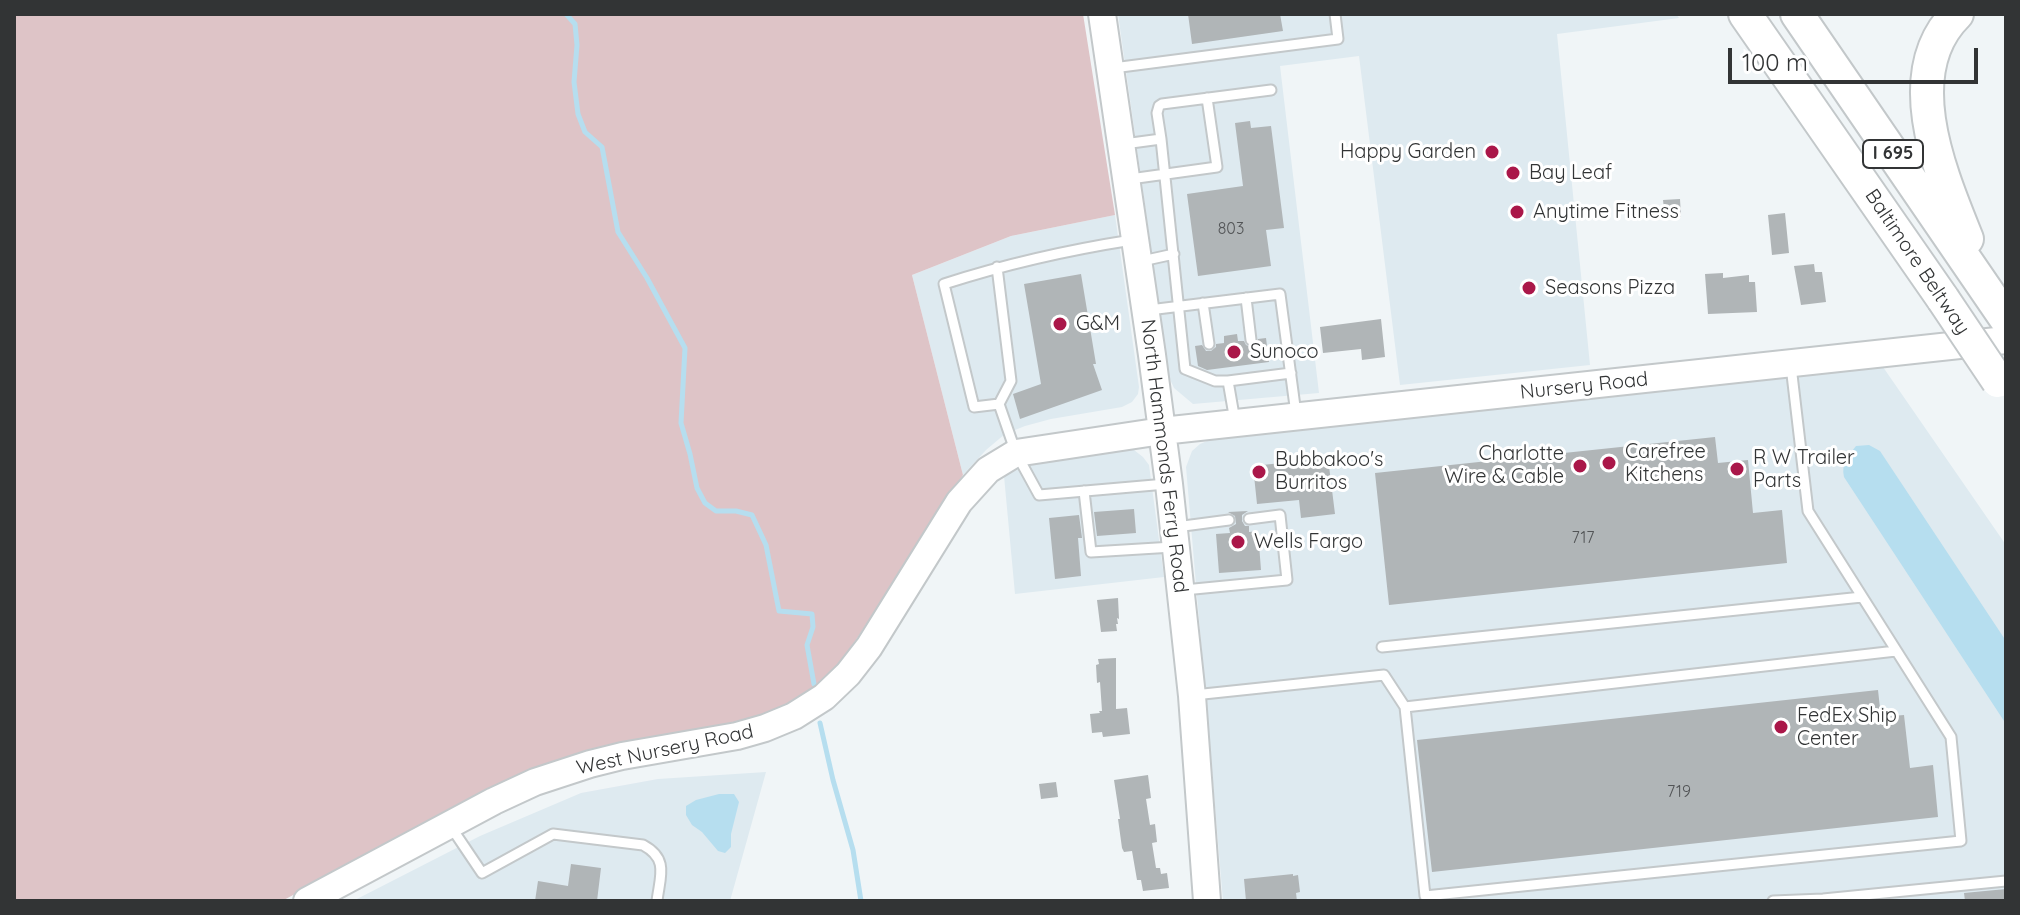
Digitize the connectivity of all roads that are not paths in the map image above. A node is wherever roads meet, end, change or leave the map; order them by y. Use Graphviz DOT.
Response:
graph roads {
  1 [pos="1102,14"];
  2 [pos="1335,14"];
  3 [pos="1738,14"];
  4 [pos="1745,14"];
  5 [pos="1797,14"];
  6 [pos="1957,14"];
  7 [pos="1768,47"];
  8 [pos="1110,69"];
  9 [pos="1271,90"];
  10 [pos="1207,98"];
  11 [pos="1161,139"];
  12 [pos="1121,144"];
  13 [pos="1165,175"];
  14 [pos="1127,180"];
  15 [pos="1137,250"];
  16 [pos="1174,254"];
  17 [pos="997,267"];
  18 [pos="1246,298"];
  19 [pos="1203,303"];
  20 [pos="1178,306"];
  21 [pos="1997,306"];
  22 [pos="1146,311"];
  23 [pos="1251,340"];
  24 [pos="2006,340"];
  25 [pos="1209,344"];
  26 [pos="1182,352"];
  27 [pos="1152,355"];
  28 [pos="1790,363"];
  29 [pos="1254,364"];
  30 [pos="1213,369"];
  31 [pos="1291,373"];
  32 [pos="1256,376"];
  33 [pos="1215,381"];
  34 [pos="1228,381"];
  35 [pos="2002,386"];
  36 [pos="999,404"];
  37 [pos="1296,417"];
  38 [pos="1236,424"];
  39 [pos="1162,431"];
  40 [pos="1016,453"];
  41 [pos="1169,484"];
  42 [pos="1084,491"];
  43 [pos="1249,519"];
  44 [pos="1229,520"];
  45 [pos="1175,537"];
  46 [pos="1181,591"];
  47 [pos="1862,597"];
  48 [pos="1382,647"];
  49 [pos="1896,651"];
  50 [pos="1192,696"];
  51 [pos="1405,707"];
  52 [pos="450,824"];
  53 [pos="2006,881"];
  54 [pos="307,901"];
  55 [pos="657,901"];
  56 [pos="1207,901"];
  57 [pos="1773,901"];
  1 -- 8 [label="main road, North Hammonds Ferry Road"];
  2 -- 8 [label="lane"];
  3 -- 7 [label="highway"];
  4 -- 7 [label="highway, Baltimore Beltway / I 695"];
  5 -- 21 [label="highway, Baltimore Beltway / I 695"];
  6 -- 21 [label="highway"];
  7 -- 35 [label="highway, Baltimore Beltway / I 695, bridge"];
  8 -- 12 [label="main road, North Hammonds Ferry Road"];
  9 -- 10 [label="lane"];
  10 -- 11 [label="lane"];
  10 -- 13 [label="lane"];
  11 -- 12 [label="lane"];
  11 -- 13 [label="lane"];
  12 -- 14 [label="main road, North Hammonds Ferry Road"];
  13 -- 14 [label="lane"];
  13 -- 16 [label="lane"];
  14 -- 15 [label="main road, North Hammonds Ferry Road"];
  15 -- 16 [label="lane"];
  15 -- 17 [label="lane"];
  15 -- 22 [label="main road, North Hammonds Ferry Road"];
  16 -- 20 [label="lane"];
  17 -- 36 [label="lane"];
  17 -- 36 [label="lane"];
  18 -- 19 [label="lane"];
  18 -- 23 [label="lane"];
  18 -- 31 [label="lane"];
  19 -- 20 [label="lane"];
  19 -- 25 [label="lane"];
  20 -- 22 [label="lane"];
  20 -- 26 [label="lane"];
  22 -- 27 [label="main road, North Hammonds Ferry Road"];
  24 -- 28 [label="main road, Nursery Road"];
  26 -- 27 [label="lane"];
  26 -- 33 [label="lane"];
  27 -- 39 [label="main road, North Hammonds Ferry Road"];
  28 -- 37 [label="main road, Nursery Road"];
  28 -- 47 [label="lane"];
  29 -- 32 [label="lane"];
  30 -- 33 [label="lane"];
  31 -- 32 [label="lane"];
  31 -- 37 [label="lane"];
  32 -- 34 [label="lane"];
  33 -- 34 [label="lane"];
  34 -- 38 [label="lane"];
  36 -- 40 [label="lane"];
  37 -- 38 [label="main road, Nursery Road"];
  38 -- 39 [label="main road, Nursery Road"];
  39 -- 40 [label="main road, West Nursery Road"];
  39 -- 41 [label="main road, North Hammonds Ferry Road"];
  40 -- 42 [label="lane"];
  40 -- 52 [label="main road, West Nursery Road"];
  41 -- 42 [label="lane"];
  41 -- 45 [label="main road, North Hammonds Ferry Road"];
  42 -- 45 [label="lane"];
  43 -- 46 [label="lane"];
  44 -- 45 [label="lane"];
  45 -- 46 [label="main road, North Hammonds Ferry Road"];
  46 -- 50 [label="main road, North Hammonds Ferry Road"];
  47 -- 48 [label="lane"];
  47 -- 49 [label="lane"];
  49 -- 51 [label="lane"];
  49 -- 51 [label="lane"];
  50 -- 51 [label="lane"];
  50 -- 56 [label="main road, North Hammonds Ferry Road"];
  52 -- 54 [label="main road, West Nursery Road"];
  52 -- 55 [label="lane"];
  53 -- 57 [label="lane"];
}
